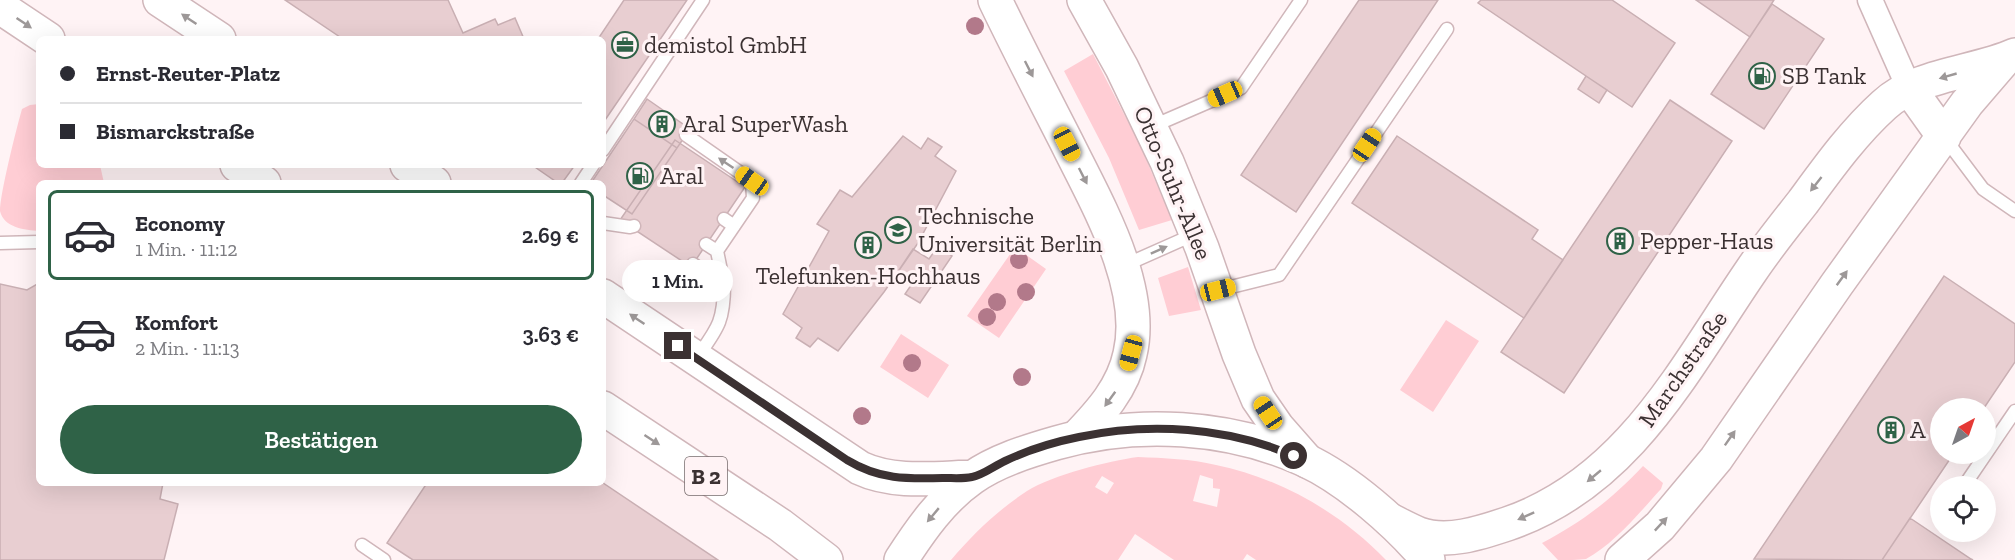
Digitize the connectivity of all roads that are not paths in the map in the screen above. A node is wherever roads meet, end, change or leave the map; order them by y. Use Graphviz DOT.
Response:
graph roads {
  1 [pos="160,0"];
  2 [pos="703,0"];
  3 [pos="995,0"];
  4 [pos="1084,0"];
  5 [pos="1301,0"];
  6 [pos="1870,0"];
  7 [pos="0,7"];
  8 [pos="1447,29"];
  9 [pos="44,36"];
  10 [pos="214,36"];
  11 [pos="2009,58"];
  12 [pos="1909,88"];
  13 [pos="1151,127"];
  14 [pos="1944,137"];
  15 [pos="688,141"];
  16 [pos="606,146"];
  17 [pos="242,168"];
  18 [pos="412,168"];
  19 [pos="260,180"];
  20 [pos="430,180"];
  21 [pos="2015,211"];
  22 [pos="606,223"];
  23 [pos="634,226"];
  24 [pos="1196,233"];
  25 [pos="36,242"];
  26 [pos="0,243"];
  27 [pos="693,264"];
  28 [pos="1122,266"];
  29 [pos="724,285"];
  30 [pos="1218,290"];
  31 [pos="606,298"];
  32 [pos="696,359"];
  33 [pos="606,410"];
  34 [pos="2015,411"];
  35 [pos="1077,437"];
  36 [pos="1307,461"];
  37 [pos="1972,476"];
  38 [pos="973,477"];
  39 [pos="1390,520"];
  40 [pos="362,545"];
  41 [pos="384,560"];
  42 [pos="826,560"];
  43 [pos="901,560"];
  44 [pos="1428,560"];
  45 [pos="1622,560"];
  10 -- 1 [label="main road, one-way"];
  2 -- 16 [label="lane"];
  3 -- 28 [label="main road, one-way"];
  4 -- 13 [label="main road, Otto-Suhr-Allee"];
  5 -- 13 [label="lane"];
  6 -- 12 [label="street"];
  7 -- 9 [label="main road, one-way"];
  8 -- 30 [label="lane"];
  11 -- 12 [label="main road, Marchstraße, one-way"];
  11 -- 14 [label="main road, Marchstraße"];
  12 -- 14 [label="main road"];
  12 -- 39 [label="main road, Marchstraße, one-way"];
  13 -- 24 [label="main road, Otto-Suhr-Allee"];
  14 -- 21 [label="lane"];
  45 -- 14 [label="main road, Marchstraße, one-way"];
  29 -- 15 [label="lane, one-way"];
  17 -- 19 [label="main road"];
  18 -- 20 [label="main road"];
  22 -- 23 [label="lane"];
  28 -- 24 [label="lane, one-way"];
  24 -- 30 [label="main road, Otto-Suhr-Allee"];
  25 -- 26 [label="lane"];
  27 -- 29 [label="lane"];
  28 -- 35 [label="main road, one-way"];
  29 -- 32 [label="lane"];
  30 -- 36 [label="main road, Otto-Suhr-Allee"];
  32 -- 31 [label="main road, one-way"];
  32 -- 38 [label="main road"];
  33 -- 42 [label="main road, B 2, one-way"];
  34 -- 37 [label="lane"];
  35 -- 36 [label="main road"];
  35 -- 38 [label="main road"];
  36 -- 39 [label="main road"];
  38 -- 43 [label="main road, one-way"];
  39 -- 44 [label="main road"];
  40 -- 41 [label="lane"];
}
